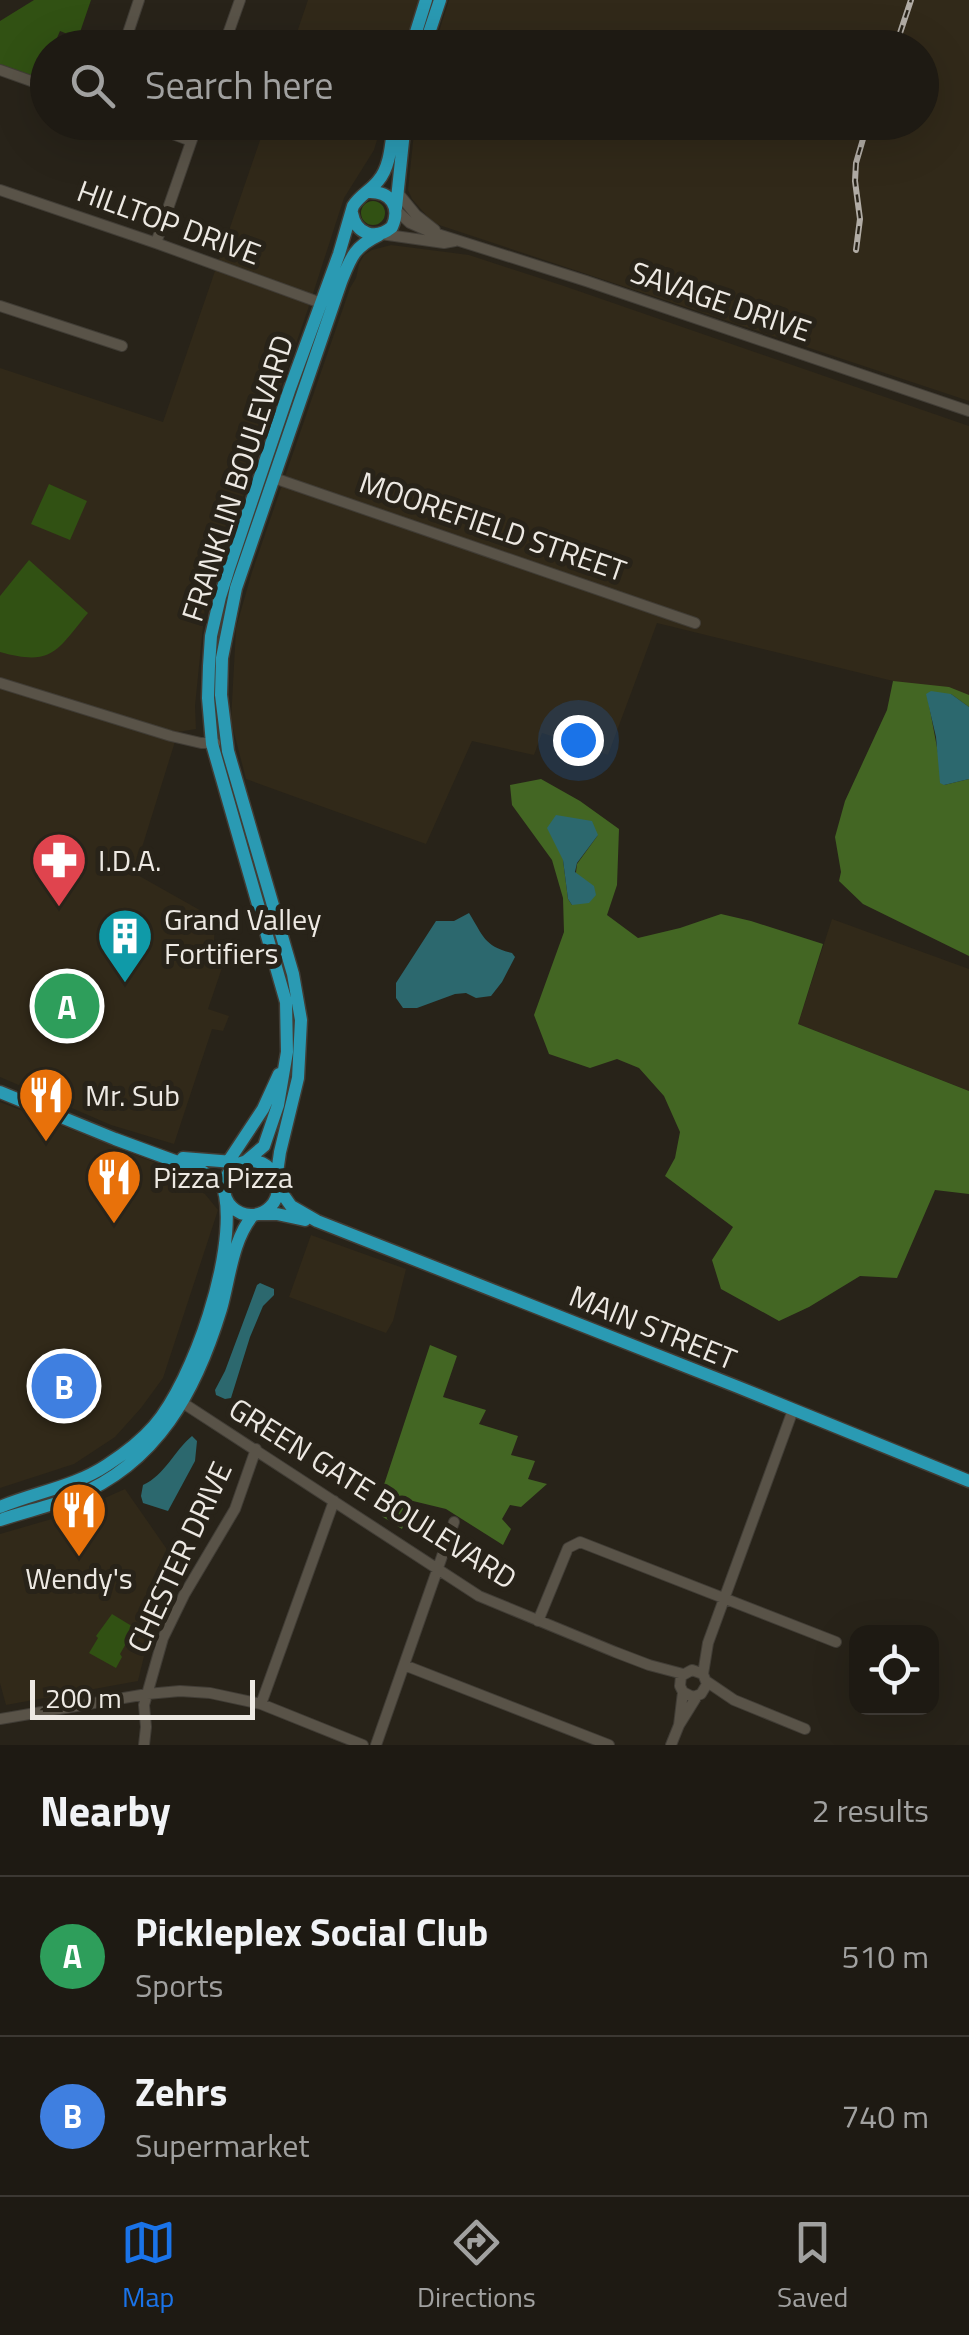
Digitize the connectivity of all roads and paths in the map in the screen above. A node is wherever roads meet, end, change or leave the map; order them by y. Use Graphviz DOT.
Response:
graph roads {
  1 [pos="139,0"];
  2 [pos="240,0"];
  3 [pos="426,0"];
  4 [pos="440,0"];
  5 [pos="129,30"];
  6 [pos="229,30"];
  7 [pos="417,30"];
  8 [pos="430,30"];
  9 [pos="0,70"];
  10 [pos="30,81"];
  11 [pos="391,140"];
  12 [pos="403,140"];
  13 [pos="191,141"];
  14 [pos="0,190"];
  15 [pos="368,192"];
  16 [pos="398,193"];
  17 [pos="396,209"];
  18 [pos="352,212"];
  19 [pos="440,234"];
  20 [pos="380,235"];
  21 [pos="456,241"];
  22 [pos="156,243"];
  23 [pos="321,303"];
  24 [pos="0,306"];
  25 [pos="122,346"];
  26 [pos="969,411"];
  27 [pos="274,478"];
  28 [pos="695,622"];
  29 [pos="0,682"];
  30 [pos="219,743"];
  31 [pos="287,1052"];
  32 [pos="0,1092"];
  33 [pos="170,1158"];
  34 [pos="238,1162"];
  35 [pos="277,1183"];
  36 [pos="224,1192"];
  37 [pos="256,1214"];
  38 [pos="317,1222"];
  39 [pos="184,1403"];
  40 [pos="793,1410"];
  41 [pos="256,1449"];
  42 [pos="969,1482"];
  43 [pos="334,1501"];
  44 [pos="0,1507"];
  45 [pos="0,1520"];
  46 [pos="454,1522"];
  47 [pos="437,1569"];
  48 [pos="725,1598"];
  49 [pos="538,1621"];
  50 [pos="836,1642"];
  51 [pos="708,1643"];
  52 [pos="404,1665"];
  53 [pos="705,1677"];
  54 [pos="683,1681"];
  55 [pos="147,1694"];
  56 [pos="699,1695"];
  57 [pos="734,1700"];
  58 [pos="261,1704"];
  59 [pos="0,1719"];
  60 [pos="679,1725"];
  61 [pos="806,1729"];
  62 [pos="144,1745"];
  63 [pos="363,1745"];
  64 [pos="376,1745"];
  65 [pos="609,1745"];
  66 [pos="672,1745"];
  1 -- 5 [label="street"];
  2 -- 6 [label="street"];
  3 -- 7 [label="main road"];
  4 -- 8 [label="main road"];
  9 -- 10 [label="street"];
  11 -- 15 [label="main road"];
  12 -- 16 [label="main road"];
  13 -- 22 [label="street"];
  14 -- 22 [label="street, HILLTOP DRIVE"];
  15 -- 17 [label="main road"];
  15 -- 18 [label="main road"];
  16 -- 17 [label="main road"];
  16 -- 19 [label="street"];
  17 -- 19 [label="street, SAVAGE DRIVE"];
  17 -- 20 [label="main road"];
  18 -- 20 [label="main road"];
  18 -- 23 [label="main road, FRANKLIN BOULEVARD"];
  19 -- 21 [label="street, SAVAGE DRIVE"];
  20 -- 21 [label="street, SAVAGE DRIVE"];
  20 -- 27 [label="main road, FRANKLIN BOULEVARD"];
  21 -- 26 [label="street, SAVAGE DRIVE"];
  22 -- 23 [label="street, HILLTOP DRIVE"];
  23 -- 30 [label="main road, FRANKLIN BOULEVARD"];
  24 -- 25 [label="street"];
  27 -- 28 [label="street, MOOREFIELD STREET"];
  27 -- 30 [label="main road, FRANKLIN BOULEVARD"];
  29 -- 30 [label="street"];
  30 -- 31 [label="main road, FRANKLIN BOULEVARD"];
  30 -- 35 [label="main road, FRANKLIN BOULEVARD"];
  31 -- 34 [label="main road"];
  31 -- 34 [label="main road, FRANKLIN BOULEVARD"];
  32 -- 33 [label="main road"];
  33 -- 34 [label="main road"];
  33 -- 36 [label="main road"];
  34 -- 35 [label="main road"];
  34 -- 36 [label="main road"];
  35 -- 37 [label="main road"];
  35 -- 38 [label="main road, MAIN STREET"];
  36 -- 37 [label="main road"];
  36 -- 44 [label="main road"];
  37 -- 38 [label="main road, MAIN STREET"];
  37 -- 39 [label="main road"];
  38 -- 40 [label="main road, MAIN STREET"];
  39 -- 41 [label="street, GREEN GATE BOULEVARD"];
  39 -- 45 [label="main road"];
  40 -- 42 [label="main road, MAIN STREET"];
  40 -- 48 [label="street"];
  41 -- 43 [label="street, GREEN GATE BOULEVARD"];
  41 -- 55 [label="street, CHESTER DRIVE"];
  43 -- 47 [label="street, GREEN GATE BOULEVARD"];
  43 -- 58 [label="street"];
  46 -- 47 [label="street"];
  47 -- 49 [label="street, GREEN GATE BOULEVARD"];
  47 -- 52 [label="street"];
  48 -- 49 [label="street"];
  48 -- 50 [label="street"];
  48 -- 51 [label="street"];
  49 -- 54 [label="street, GREEN GATE BOULEVARD"];
  51 -- 53 [label="street"];
  51 -- 54 [label="street"];
  52 -- 64 [label="street"];
  52 -- 65 [label="street"];
  53 -- 54 [label="street"];
  53 -- 56 [label="street"];
  53 -- 57 [label="street"];
  54 -- 56 [label="street"];
  54 -- 60 [label="street"];
  55 -- 58 [label="street"];
  55 -- 59 [label="street"];
  55 -- 62 [label="street, CHESTER DRIVE"];
  56 -- 57 [label="street"];
  56 -- 60 [label="street"];
  57 -- 61 [label="street"];
  58 -- 63 [label="street"];
  60 -- 66 [label="street"];
}
